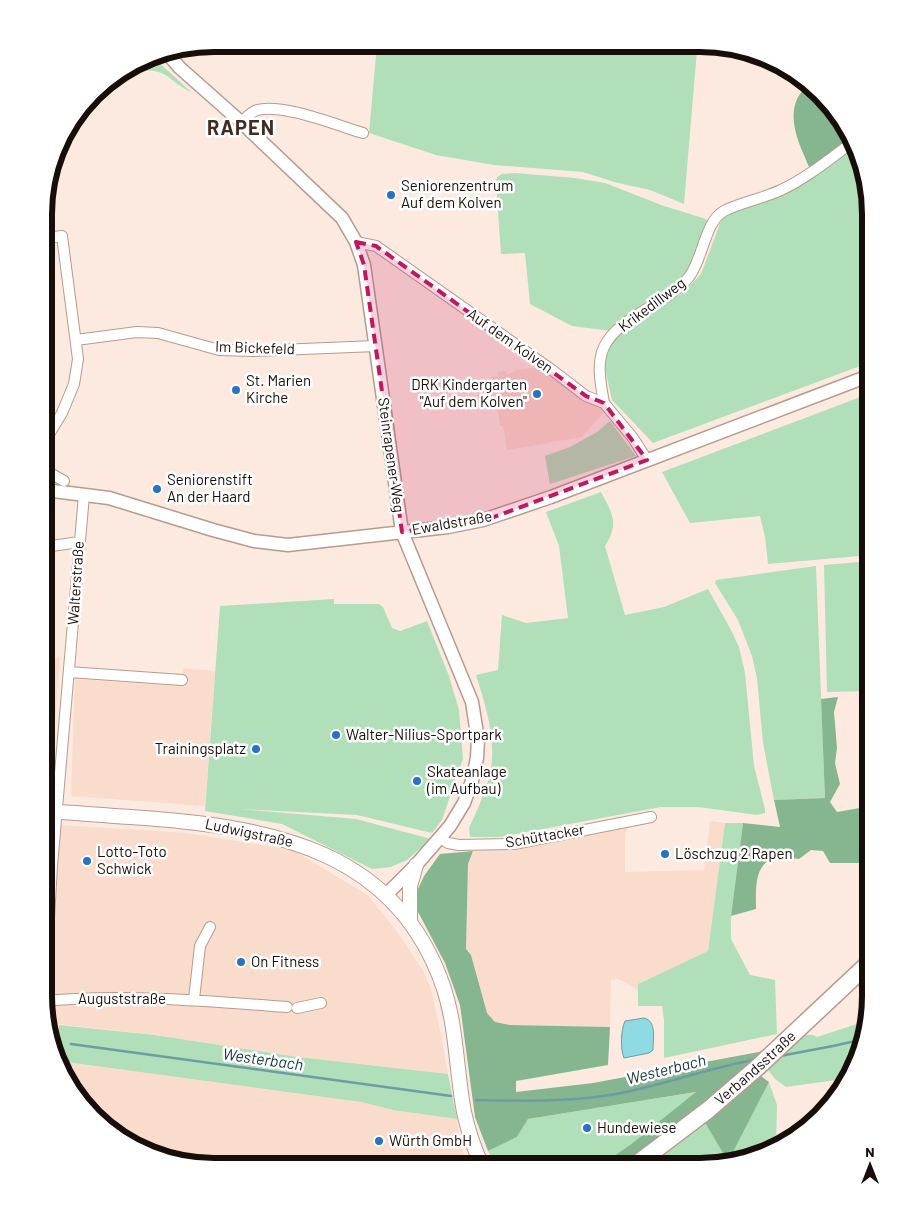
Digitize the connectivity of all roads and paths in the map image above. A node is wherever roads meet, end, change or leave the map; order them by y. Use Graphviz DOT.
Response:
graph roads {
  1 [pos="172,58"];
  2 [pos="241,122"];
  3 [pos="363,133"];
  4 [pos="847,146"];
  5 [pos="52,237"];
  6 [pos="356,242"];
  7 [pos="76,340"];
  8 [pos="376,346"];
  9 [pos="862,378"];
  10 [pos="604,403"];
  11 [pos="52,430"];
  12 [pos="647,460"];
  13 [pos="52,474"];
  14 [pos="64,481"];
  15 [pos="52,491"];
  16 [pos="84,495"];
  17 [pos="402,532"];
  18 [pos="79,542"];
  19 [pos="52,546"];
  20 [pos="69,672"];
  21 [pos="182,680"];
  22 [pos="52,796"];
  23 [pos="52,811"];
  24 [pos="651,817"];
  25 [pos="440,838"];
  26 [pos="416,865"];
  27 [pos="386,895"];
  28 [pos="410,922"];
  29 [pos="210,926"];
  30 [pos="862,969"];
  31 [pos="194,999"];
  32 [pos="52,1001"];
  33 [pos="320,1003"];
  34 [pos="479,1158"];
  35 [pos="645,1158"];
  1 -- 2 [label="street, Steinrapener Weg"];
  2 -- 3 [label="street"];
  2 -- 6 [label="street, Steinrapener Weg"];
  4 -- 10 [label="street, Krikedillweg"];
  5 -- 7 [label="street"];
  6 -- 8 [label="street, Steinrapener Weg"];
  6 -- 10 [label="street, Auf dem Kolven"];
  7 -- 8 [label="street, Im Bickefeld"];
  7 -- 11 [label="street"];
  8 -- 17 [label="street, Steinrapener Weg"];
  9 -- 12 [label="street, Ewaldstraße"];
  10 -- 12 [label="street, Auf dem Kolven"];
  12 -- 17 [label="street, Ewaldstraße"];
  13 -- 14 [label="street"];
  15 -- 16 [label="street, Ewaldstraße"];
  16 -- 17 [label="street, Ewaldstraße"];
  16 -- 18 [label="street, Walterstraße"];
  17 -- 25 [label="street, Steinrapener Weg"];
  18 -- 19 [label="street"];
  18 -- 20 [label="street, Walterstraße"];
  20 -- 21 [label="street"];
  20 -- 22 [label="street, Walterstraße"];
  23 -- 27 [label="main road, Ludwigstraße"];
  24 -- 25 [label="street, Schüttacker"];
  25 -- 26 [label="street, Steinrapener Weg"];
  26 -- 27 [label="street, Steinrapener Weg"];
  26 -- 28 [label="main road"];
  27 -- 28 [label="main road, Ludwigstraße"];
  28 -- 34 [label="main road, Ludwigstraße"];
  29 -- 31 [label="street"];
  30 -- 35 [label="main road, Verbandsstraße"];
  31 -- 32 [label="street, Auguststraße"];
  31 -- 33 [label="street, Auguststraße"];
}
